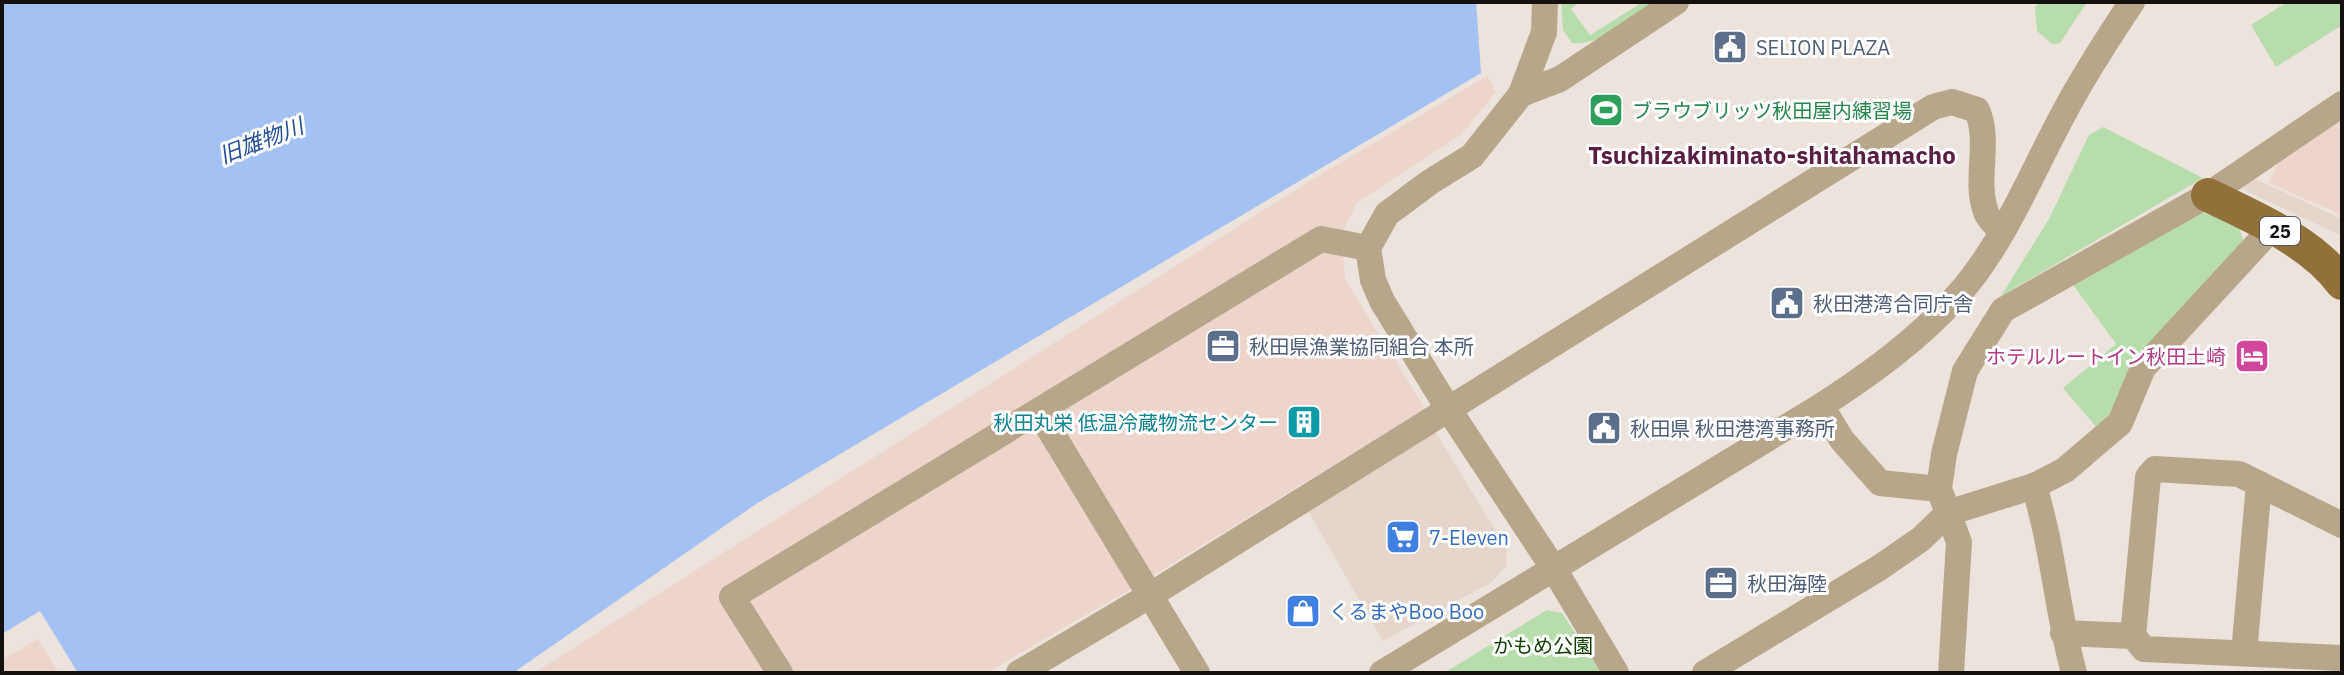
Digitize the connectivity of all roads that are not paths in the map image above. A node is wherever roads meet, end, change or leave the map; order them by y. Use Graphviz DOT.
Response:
graph roads {
  1 [pos="1545,2"];
  2 [pos="1676,2"];
  3 [pos="2132,2"];
  4 [pos="1521,94"];
  5 [pos="2342,104"];
  6 [pos="2208,195"];
  7 [pos="2273,227"];
  8 [pos="2002,232"];
  9 [pos="1368,248"];
  10 [pos="2342,283"];
  11 [pos="1821,406"];
  12 [pos="1449,410"];
  13 [pos="1039,412"];
  14 [pos="2259,484"];
  15 [pos="2034,486"];
  16 [pos="1943,501"];
  17 [pos="2342,525"];
  18 [pos="1554,569"];
  19 [pos="1149,596"];
  20 [pos="2063,633"];
  21 [pos="2133,636"];
  22 [pos="2244,653"];
  23 [pos="2342,658"];
  24 [pos="780,673"];
  25 [pos="1019,673"];
  26 [pos="1197,673"];
  27 [pos="1382,673"];
  28 [pos="1616,673"];
  29 [pos="1705,673"];
  30 [pos="1951,673"];
  31 [pos="2074,673"];
  1 -- 4 [label="street"];
  2 -- 4 [label="street"];
  3 -- 8 [label="street"];
  4 -- 9 [label="street"];
  5 -- 6 [label="street"];
  6 -- 7 [label="main road, 25"];
  6 -- 16 [label="street"];
  7 -- 10 [label="main road, 25"];
  7 -- 15 [label="street"];
  8 -- 11 [label="street"];
  8 -- 12 [label="street"];
  9 -- 12 [label="street"];
  9 -- 13 [label="street"];
  11 -- 16 [label="street"];
  11 -- 18 [label="street"];
  12 -- 18 [label="street"];
  12 -- 19 [label="street"];
  13 -- 19 [label="street"];
  13 -- 24 [label="street"];
  14 -- 17 [label="street"];
  14 -- 21 [label="street"];
  14 -- 22 [label="street"];
  15 -- 16 [label="street"];
  15 -- 20 [label="street"];
  16 -- 29 [label="street"];
  16 -- 30 [label="street"];
  18 -- 27 [label="street"];
  18 -- 28 [label="street"];
  19 -- 25 [label="street"];
  19 -- 26 [label="street"];
  20 -- 21 [label="street"];
  20 -- 31 [label="street"];
  21 -- 22 [label="street"];
  22 -- 23 [label="street"];
}
